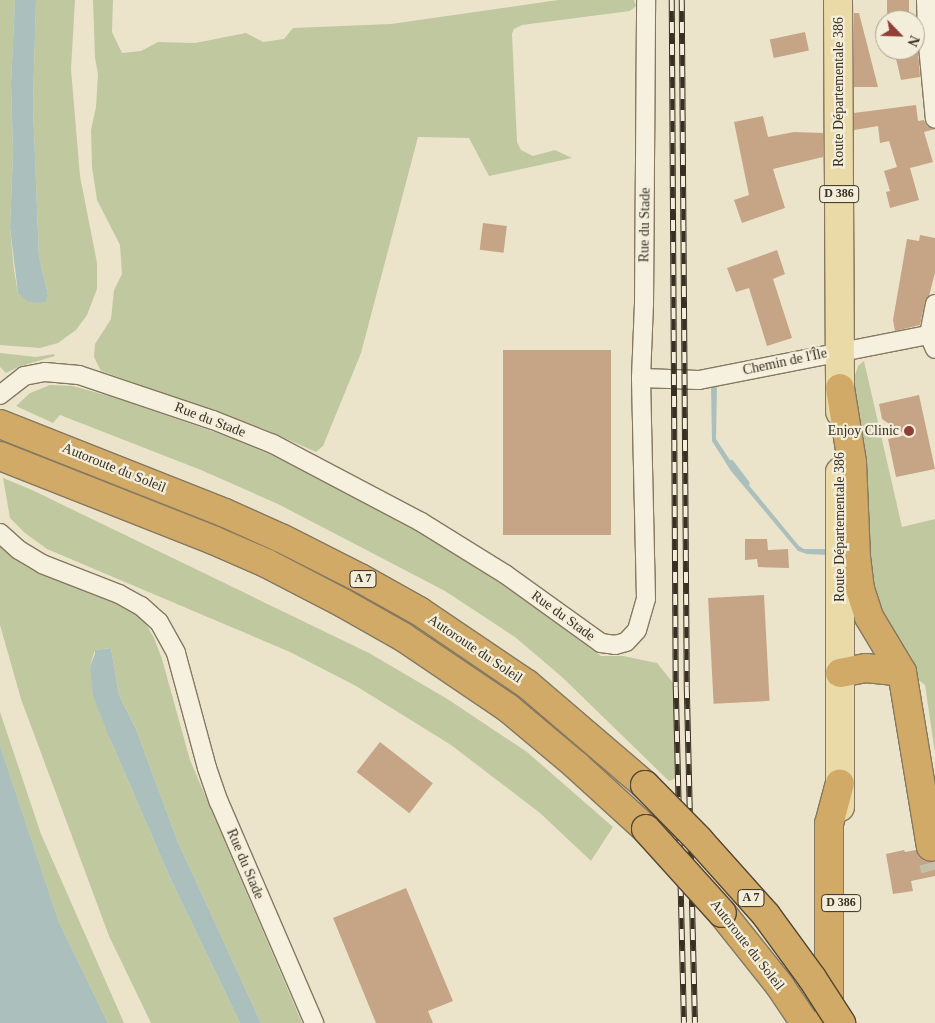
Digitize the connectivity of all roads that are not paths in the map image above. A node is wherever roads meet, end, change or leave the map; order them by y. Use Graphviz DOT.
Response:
graph roads {
  1 [pos="646,0"];
  2 [pos="838,0"];
  3 [pos="926,0"];
  4 [pos="933,82"];
  5 [pos="935,119"];
  6 [pos="935,304"];
  7 [pos="932,342"];
  8 [pos="840,351"];
  9 [pos="641,378"];
  10 [pos="840,388"];
  11 [pos="0,395"];
  12 [pos="0,424"];
  13 [pos="0,456"];
  14 [pos="0,533"];
  15 [pos="840,672"];
  16 [pos="902,672"];
  17 [pos="840,783"];
  18 [pos="931,848"];
  19 [pos="314,1023"];
  20 [pos="805,1023"];
  21 [pos="829,1023"];
  22 [pos="842,1023"];
  1 -- 9 [label="street, Rue du Stade"];
  2 -- 8 [label="main road, Route Départementale 386 / D 386"];
  3 -- 4 [label="street"];
  4 -- 5 [label="street"];
  6 -- 7 [label="street"];
  7 -- 8 [label="street, Chemin de l'Île"];
  8 -- 9 [label="street, Chemin de l'Île"];
  8 -- 10 [label="main road, Route Départementale 386 / D 386"];
  9 -- 11 [label="street, Rue du Stade"];
  10 -- 15 [label="main road, Route Départementale 386 / D 386"];
  10 -- 16 [label="highway"];
  12 -- 22 [label="highway, Autoroute du Soleil / A 7, bridge"];
  13 -- 20 [label="highway, Autoroute du Soleil / A 7, bridge"];
  14 -- 19 [label="street, Rue du Stade"];
  15 -- 16 [label="highway"];
  15 -- 17 [label="main road, Route Départementale 386 / D 386"];
  16 -- 18 [label="highway"];
  17 -- 21 [label="highway"];
  17 -- 22 [label="main road, Route Départementale 386 / D 386"];
}
